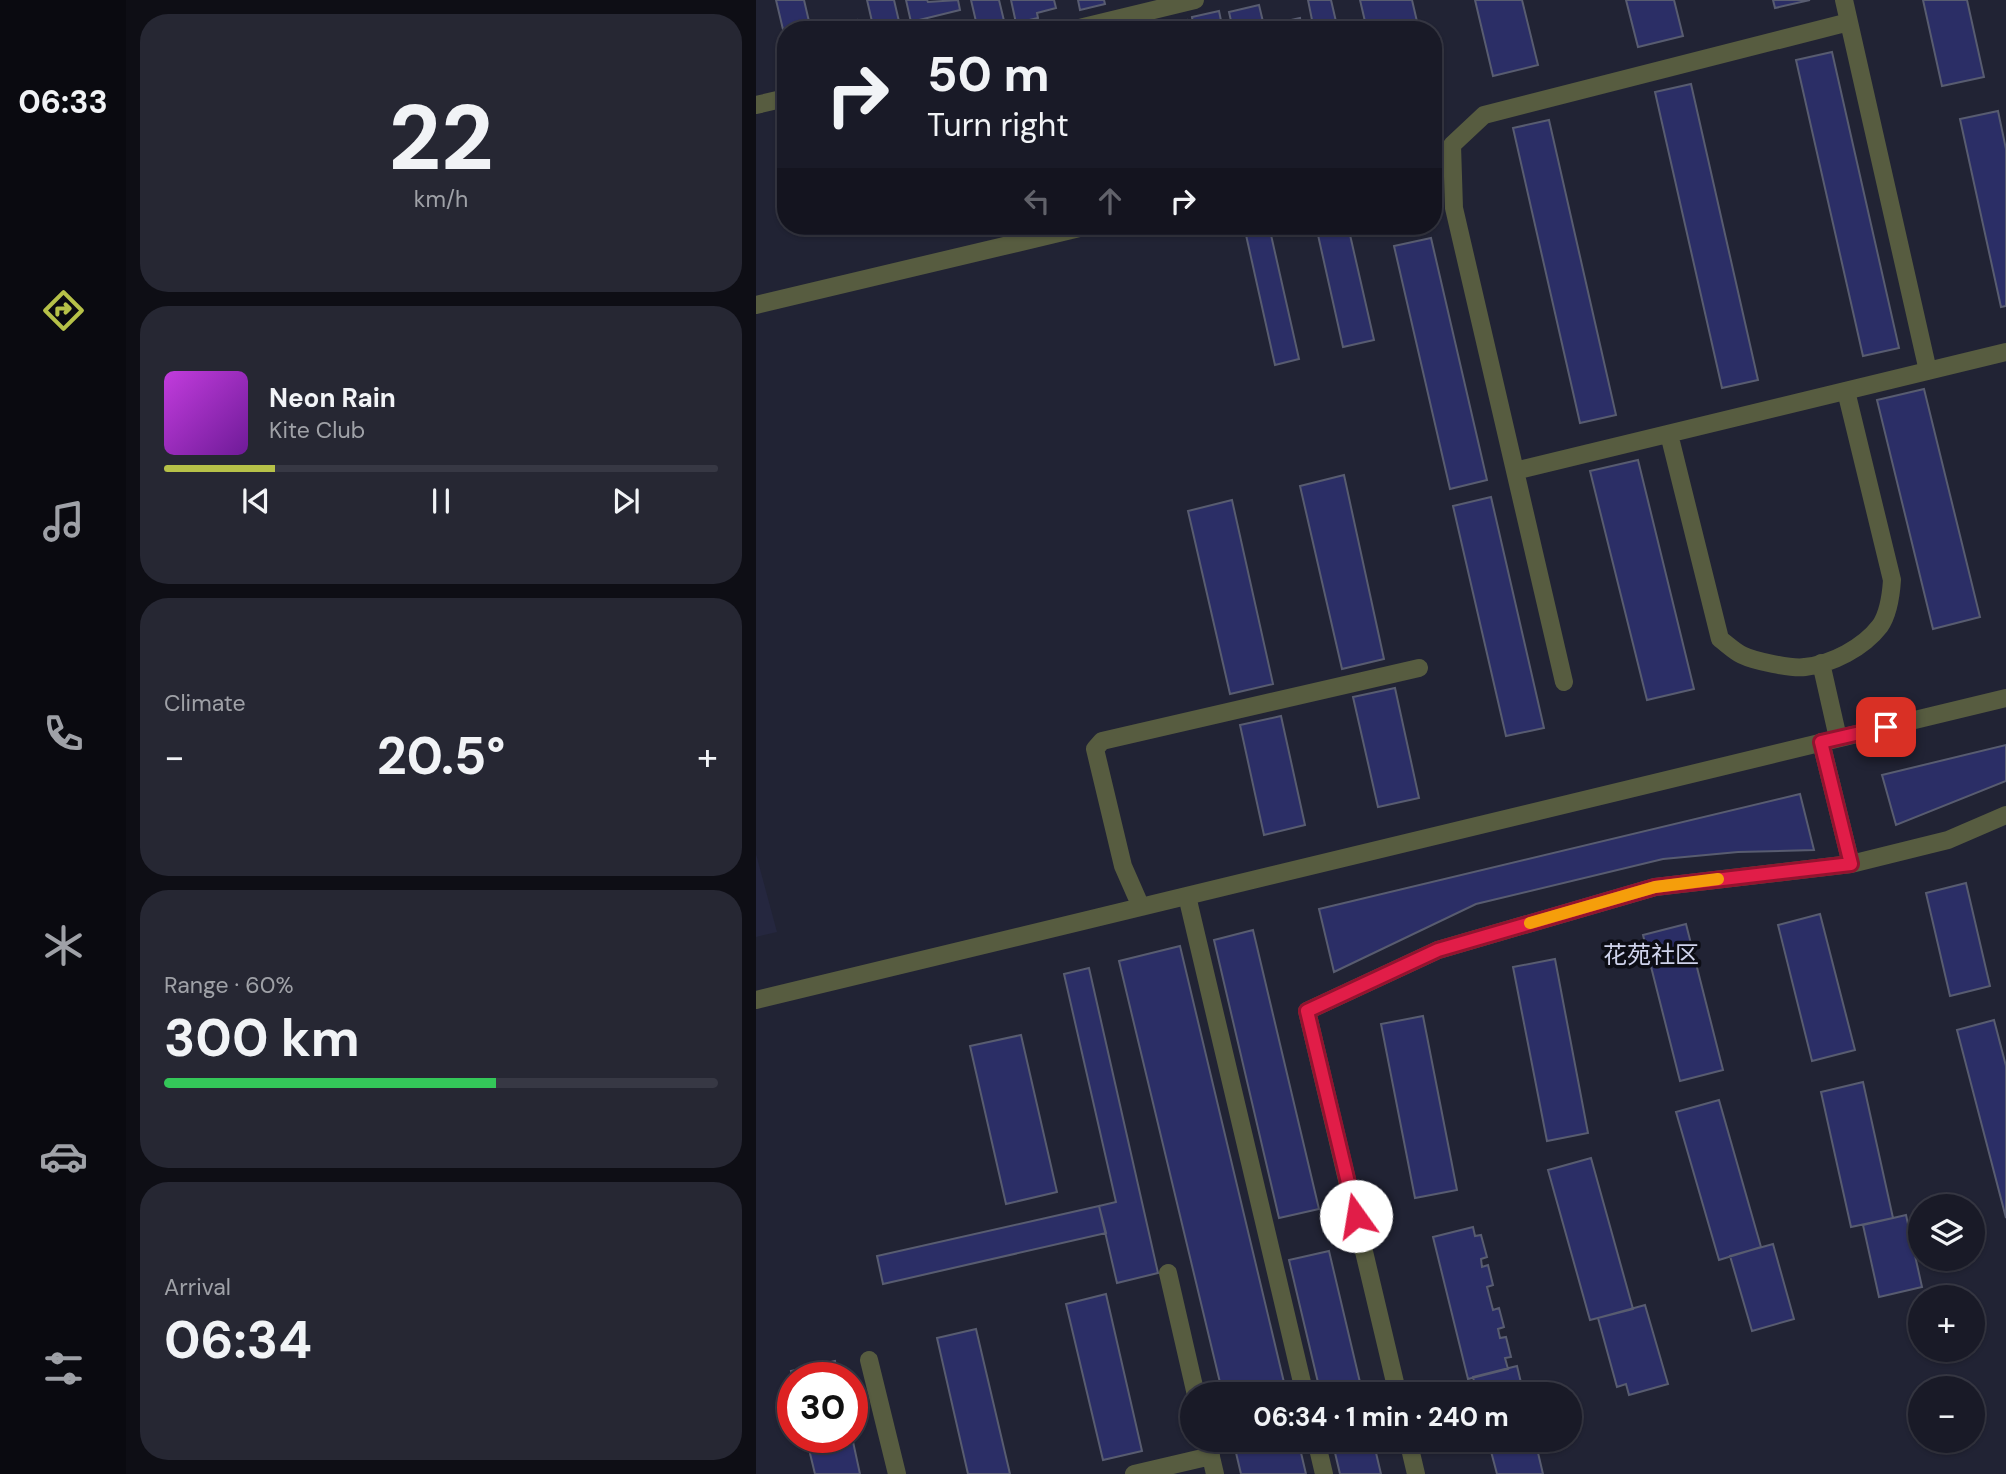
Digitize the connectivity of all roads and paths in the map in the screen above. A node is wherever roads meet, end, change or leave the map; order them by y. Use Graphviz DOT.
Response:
graph roads {
  1 [pos="1195,0"];
  2 [pos="1844,0"];
  3 [pos="1108,21"];
  4 [pos="1849,22"];
  5 [pos="777,100"];
  6 [pos="756,105"];
  7 [pos="1050,235"];
  8 [pos="756,305"];
  9 [pos="2006,352"];
  10 [pos="1928,371"];
  11 [pos="1846,391"];
  12 [pos="1669,434"];
  13 [pos="1515,471"];
  14 [pos="1821,663"];
  15 [pos="1419,668"];
  16 [pos="1563,682"];
  17 [pos="2006,698"];
  18 [pos="1829,740"];
  19 [pos="2006,815"];
  20 [pos="1851,864"];
  21 [pos="1186,896"];
  22 [pos="1141,907"];
  23 [pos="756,1000"];
  24 [pos="1168,1273"];
  25 [pos="869,1360"];
  26 [pos="1193,1382"];
  27 [pos="1302,1382"];
  28 [pos="1395,1382"];
  29 [pos="1319,1452"];
  30 [pos="1411,1452"];
  31 [pos="1211,1457"];
  32 [pos="897,1474"];
  33 [pos="1134,1474"];
  34 [pos="1324,1474"];
  35 [pos="1416,1474"];
  1 -- 3 [label="street"];
  2 -- 4 [label="street"];
  4 -- 10 [label="street"];
  4 -- 13 [label="street"];
  5 -- 6 [label="street"];
  7 -- 8 [label="street"];
  9 -- 10 [label="street"];
  10 -- 11 [label="street"];
  11 -- 12 [label="street"];
  11 -- 14 [label="street"];
  12 -- 13 [label="street"];
  12 -- 14 [label="street"];
  13 -- 16 [label="street"];
  14 -- 18 [label="street"];
  15 -- 22 [label="street"];
  17 -- 18 [label="street"];
  18 -- 20 [label="street"];
  18 -- 21 [label="street"];
  19 -- 20 [label="street"];
  20 -- 28 [label="street"];
  21 -- 22 [label="street"];
  21 -- 27 [label="street"];
  22 -- 23 [label="street"];
  24 -- 26 [label="street"];
  25 -- 32 [label="street"];
  29 -- 34 [label="street"];
  30 -- 35 [label="street"];
  31 -- 33 [label="street"];
}
